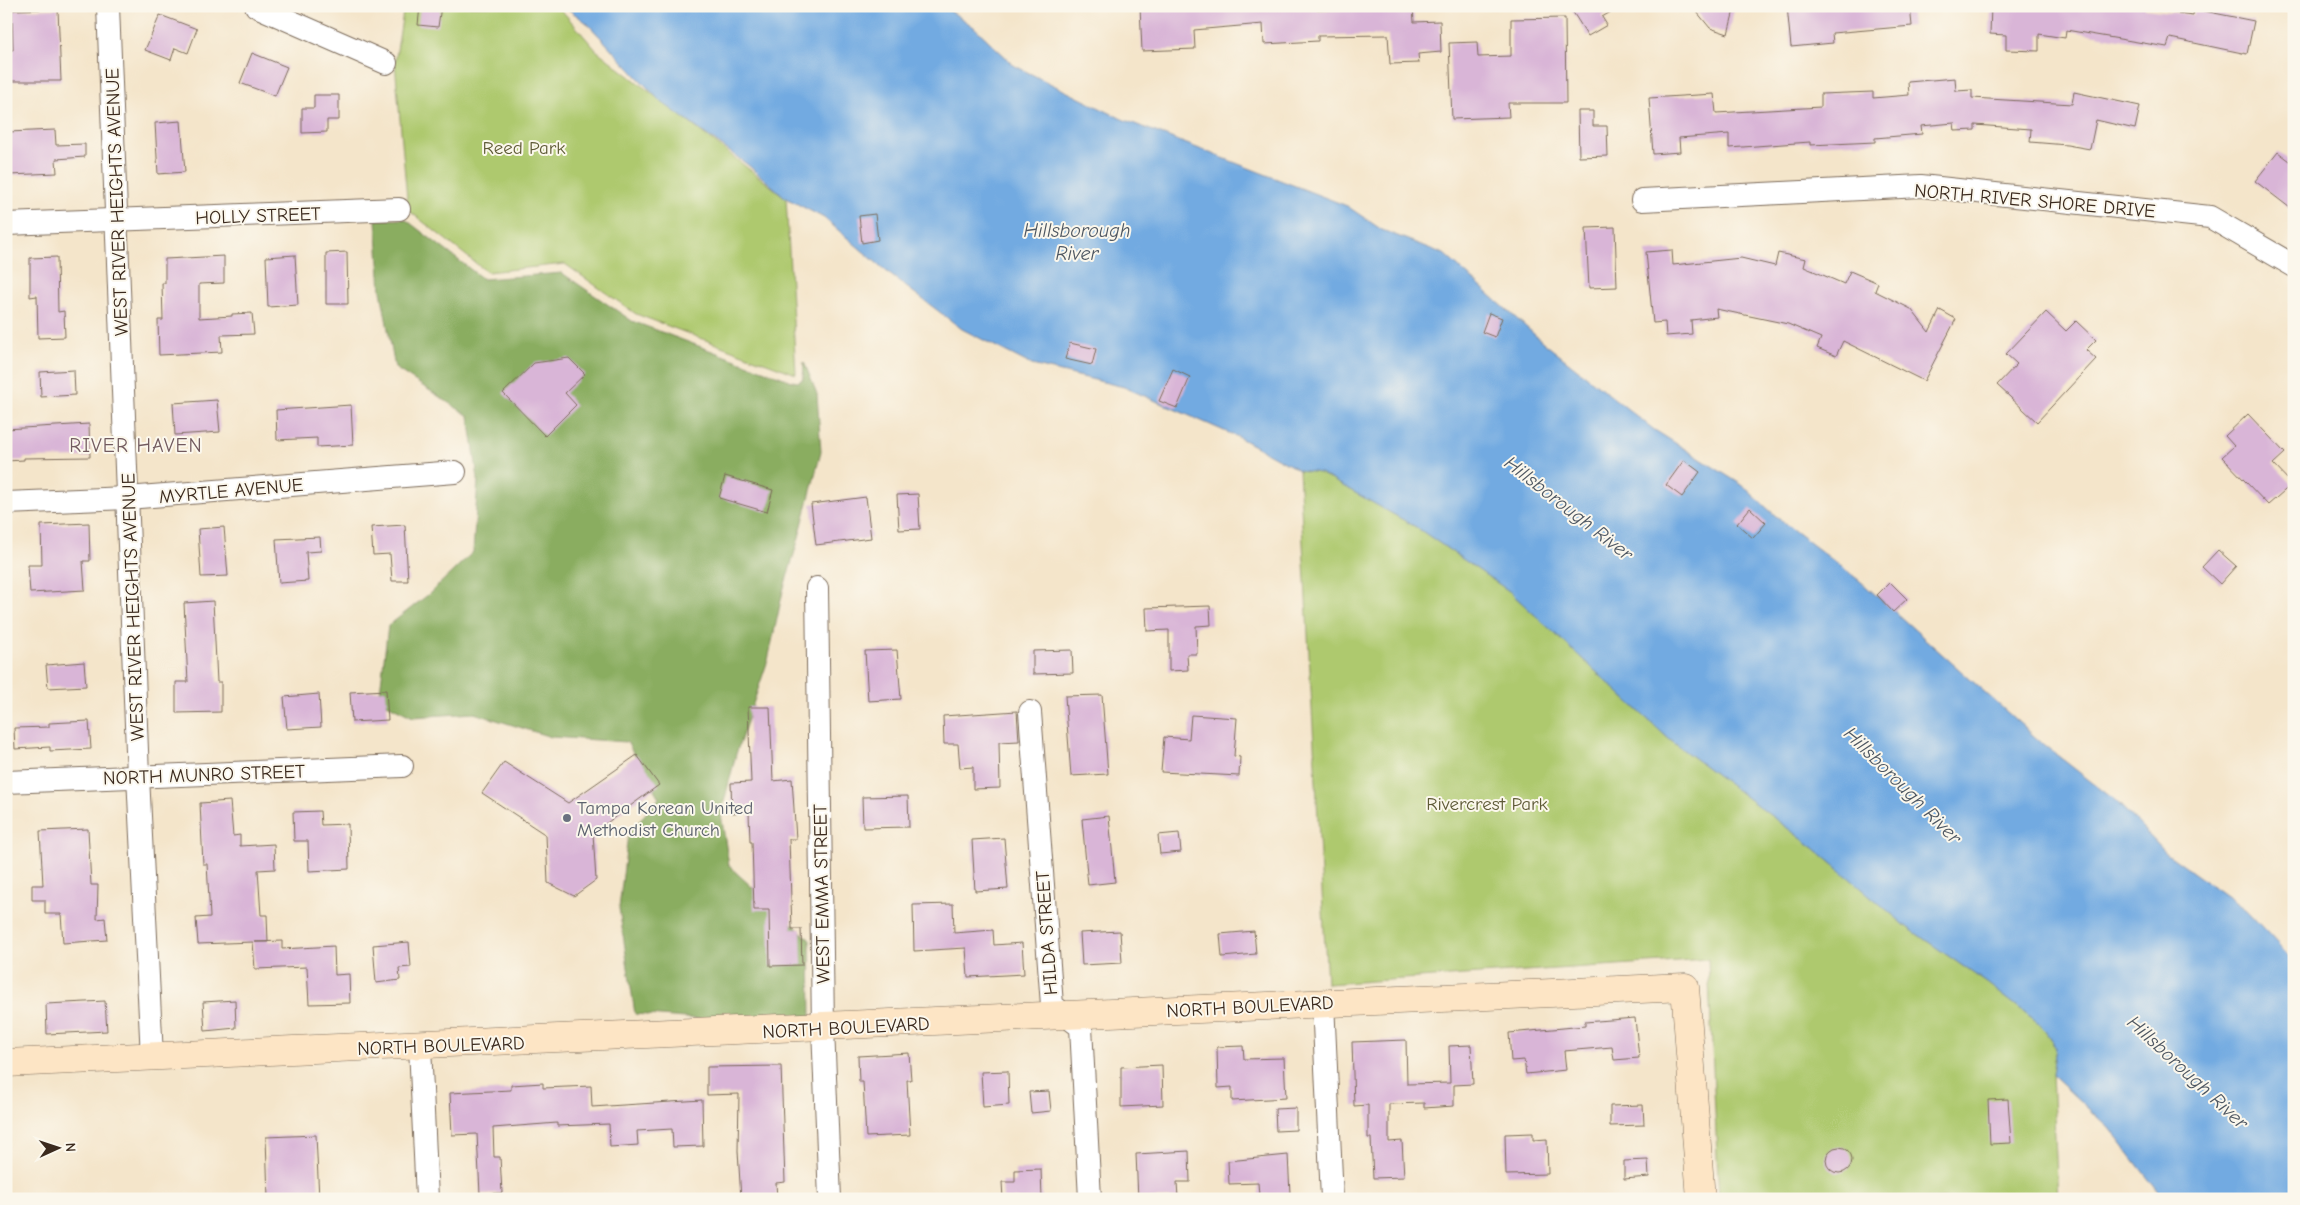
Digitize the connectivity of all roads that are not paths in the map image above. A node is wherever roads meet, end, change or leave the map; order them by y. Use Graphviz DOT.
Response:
graph roads {
  1 [pos="108,6"];
  2 [pos="256,6"];
  3 [pos="386,63"];
  4 [pos="1642,200"];
  5 [pos="399,209"];
  6 [pos="116,220"];
  7 [pos="6,224"];
  8 [pos="2294,266"];
  9 [pos="455,472"];
  10 [pos="127,498"];
  11 [pos="6,503"];
  12 [pos="817,588"];
  13 [pos="1030,712"];
  14 [pos="402,766"];
  15 [pos="138,776"];
  16 [pos="6,782"];
  17 [pos="1324,1002"];
  18 [pos="1065,1016"];
  19 [pos="823,1028"];
  20 [pos="420,1046"];
  21 [pos="152,1057"];
  22 [pos="6,1063"];
  23 [pos="427,1199"];
  24 [pos="830,1199"];
  25 [pos="1090,1199"];
  26 [pos="1332,1199"];
  27 [pos="1701,1199"];
  1 -- 6 [label="street, WEST RIVER HEIGHTS AVENUE"];
  2 -- 3 [label="street"];
  4 -- 8 [label="street, NORTH RIVER SHORE DRIVE"];
  5 -- 6 [label="street, HOLLY STREET"];
  6 -- 7 [label="street, HOLLY STREET"];
  6 -- 10 [label="street, WEST RIVER HEIGHTS AVENUE"];
  9 -- 10 [label="street, MYRTLE AVENUE"];
  10 -- 11 [label="street, MYRTLE AVENUE"];
  10 -- 15 [label="street, WEST RIVER HEIGHTS AVENUE"];
  12 -- 19 [label="street, WEST EMMA STREET"];
  13 -- 18 [label="street, HILDA STREET"];
  14 -- 15 [label="street, NORTH MUNRO STREET"];
  15 -- 16 [label="street, NORTH MUNRO STREET"];
  15 -- 21 [label="street, WEST RIVER HEIGHTS AVENUE"];
  17 -- 18 [label="street, NORTH BOULEVARD"];
  17 -- 26 [label="street"];
  17 -- 27 [label="street, NORTH BOULEVARD"];
  18 -- 19 [label="street, NORTH BOULEVARD"];
  18 -- 25 [label="street, HILDA STREET"];
  19 -- 20 [label="street, NORTH BOULEVARD"];
  19 -- 24 [label="street, WEST EMMA STREET"];
  20 -- 21 [label="street, NORTH BOULEVARD"];
  20 -- 23 [label="street"];
  21 -- 22 [label="street, NORTH BOULEVARD"];
}
